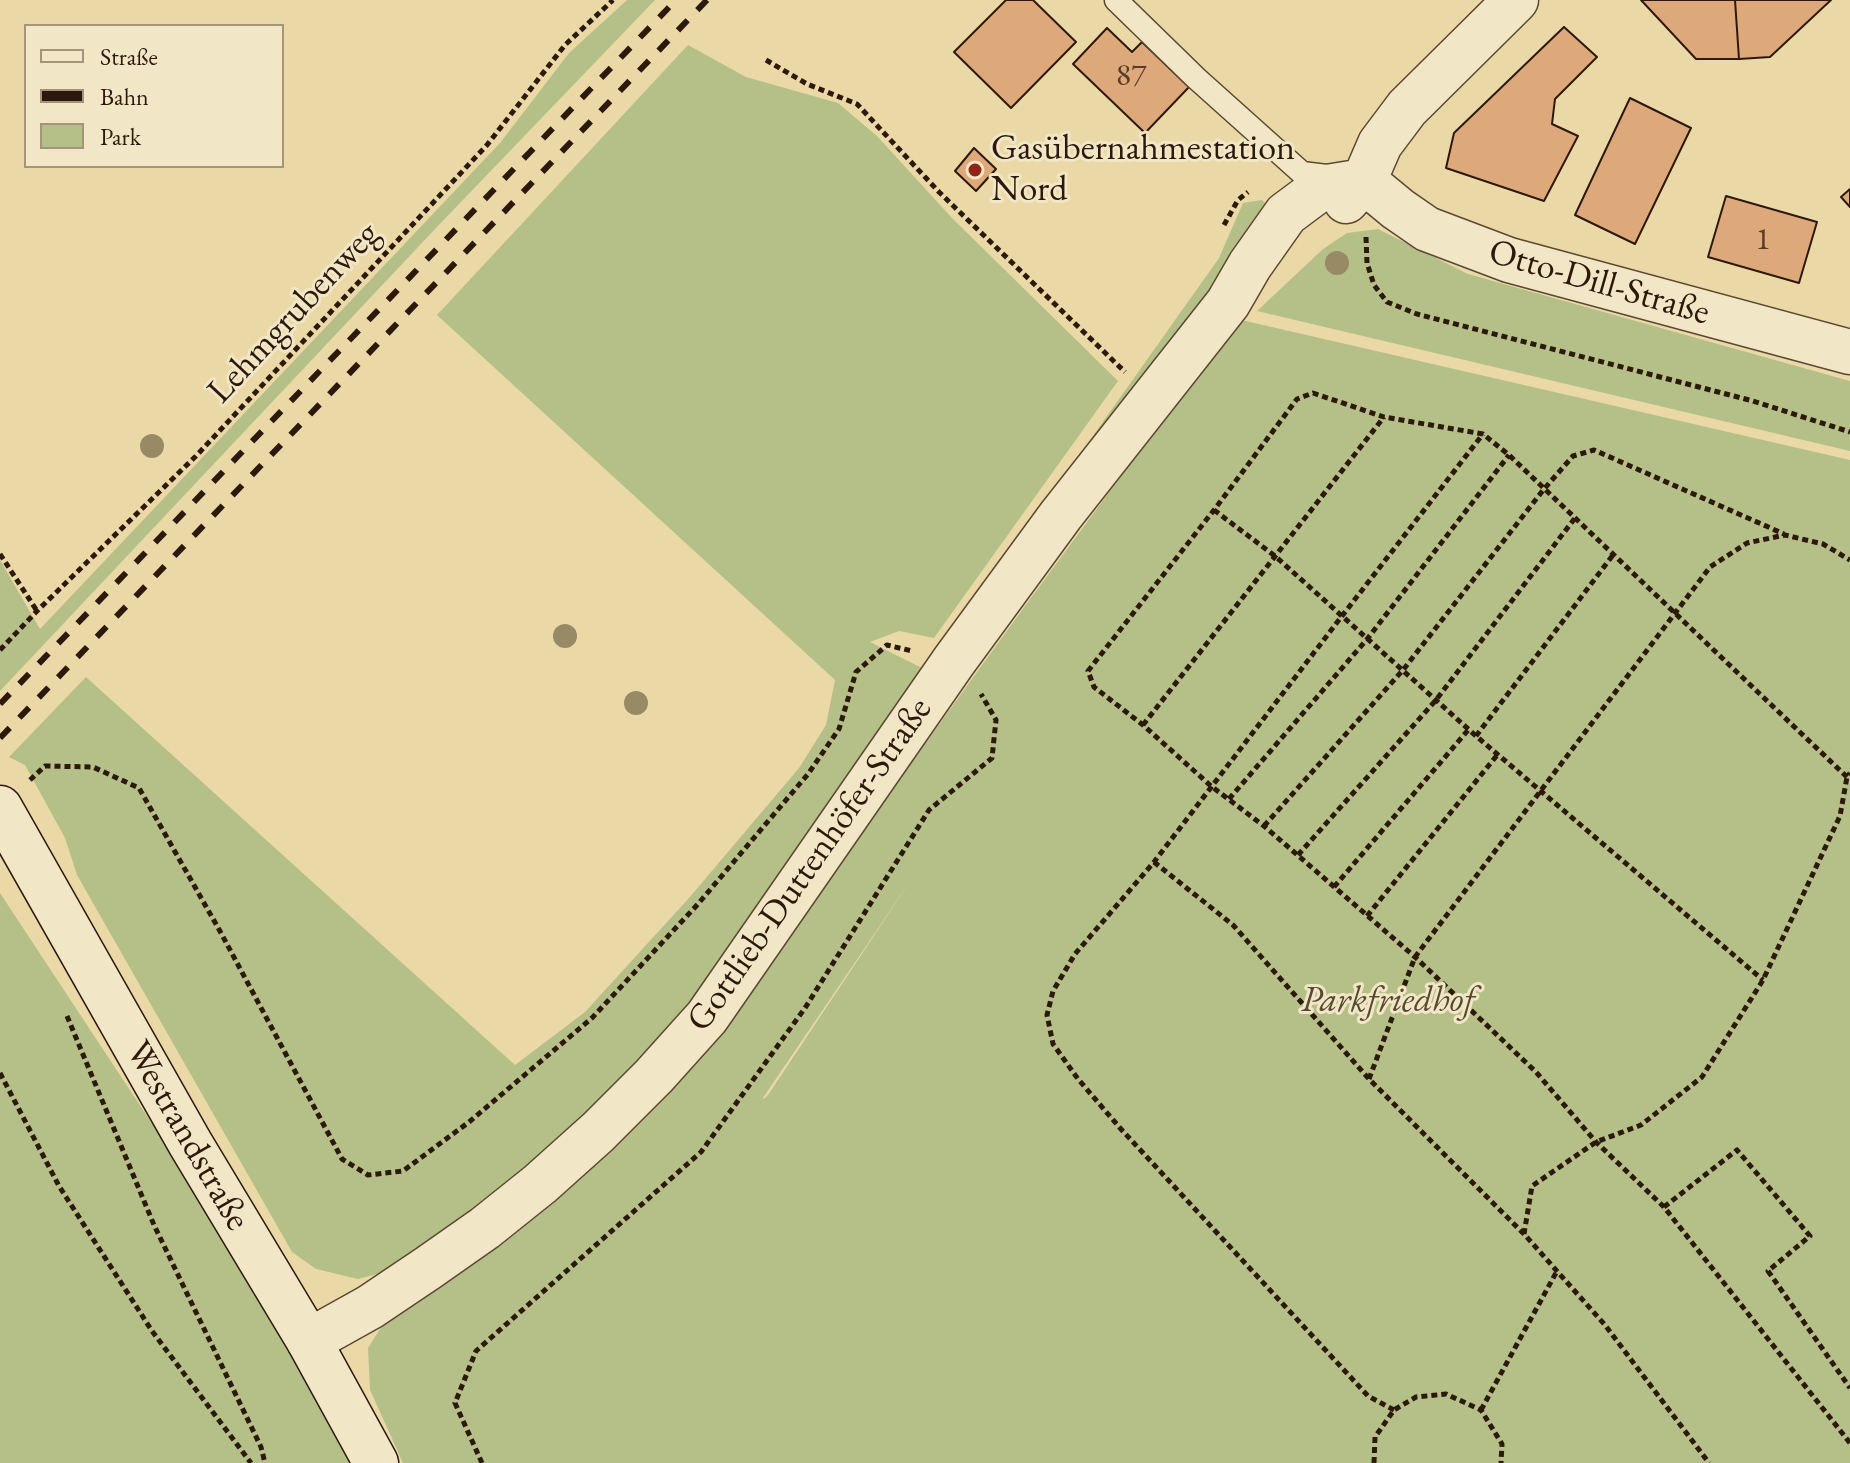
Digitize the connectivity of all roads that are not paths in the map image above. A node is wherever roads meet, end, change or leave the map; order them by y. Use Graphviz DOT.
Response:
graph roads {
  1 [pos="1116,0"];
  2 [pos="1516,0"];
  3 [pos="1364,181"];
  4 [pos="1850,352"];
  5 [pos="11,797"];
  6 [pos="309,1341"];
  7 [pos="376,1463"];
  1 -- 3 [label="lane"];
  2 -- 3 [label="street"];
  3 -- 4 [label="street, Otto-Dill-Straße"];
  3 -- 6 [label="street, Gottlieb-Duttenhöfer-Straße"];
  5 -- 6 [label="street, Westrandstraße"];
  6 -- 7 [label="street, Westrandstraße"];
}
